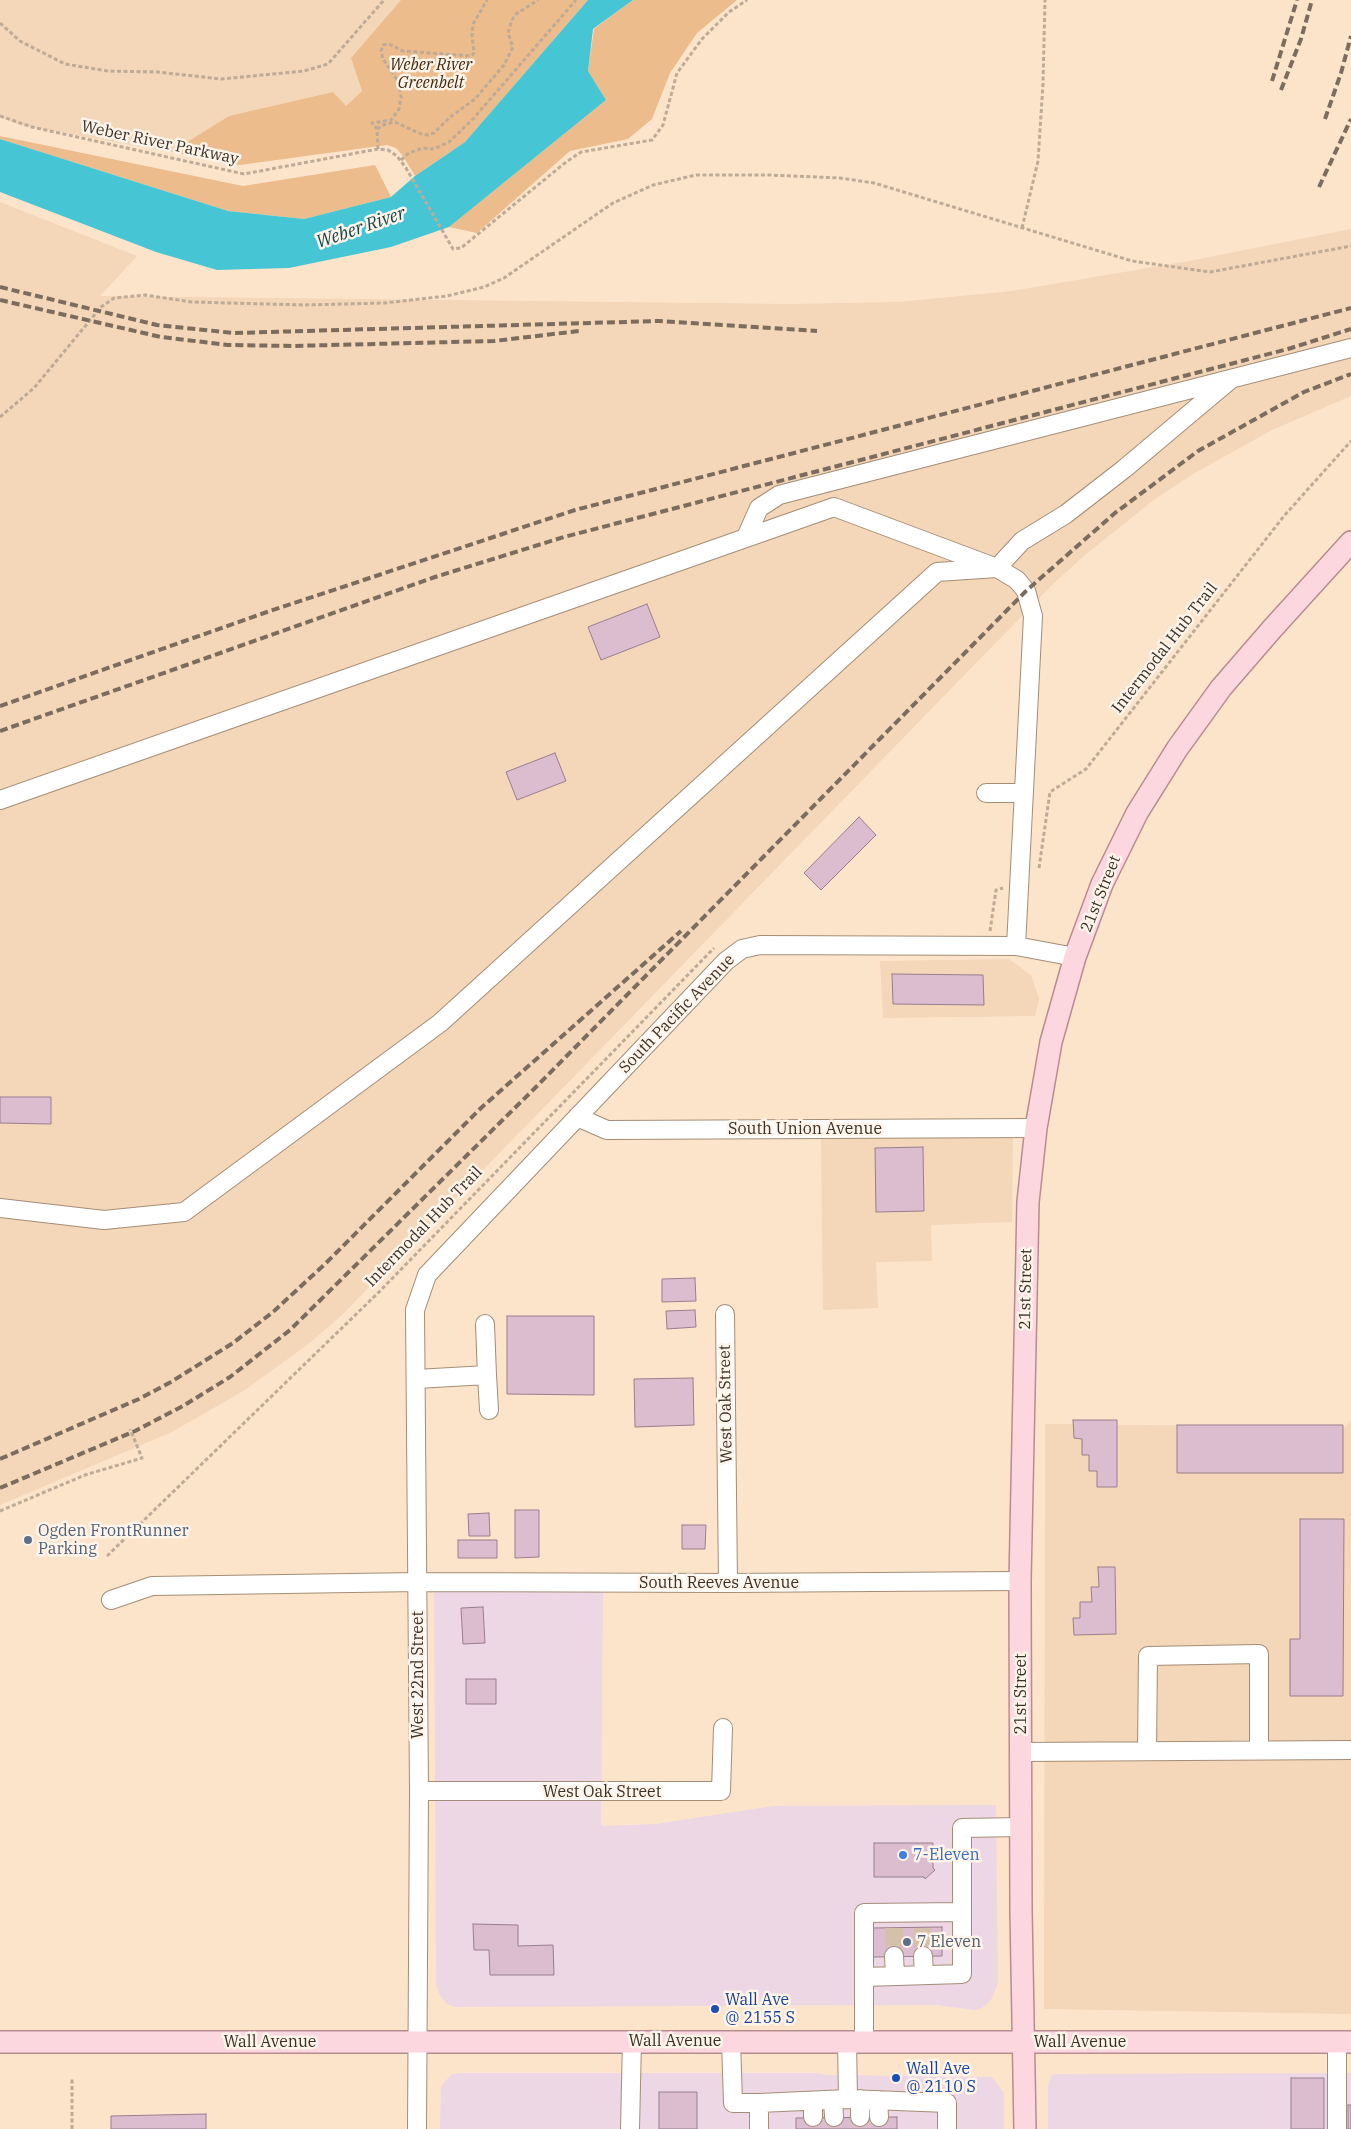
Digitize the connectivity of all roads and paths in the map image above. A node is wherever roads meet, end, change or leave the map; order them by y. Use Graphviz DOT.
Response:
graph roads {
  1 [pos="384,0"];
  2 [pos="487,0"];
  3 [pos="538,0"];
  4 [pos="576,0"];
  5 [pos="747,0"];
  6 [pos="1045,0"];
  7 [pos="0,23"];
  8 [pos="0,116"];
  9 [pos="377,129"];
  10 [pos="378,149"];
  11 [pos="401,160"];
  12 [pos="1022,228"];
  13 [pos="1351,246"];
  14 [pos="1351,348"];
  15 [pos="1231,379"];
  16 [pos="0,416"];
  17 [pos="1351,441"];
  18 [pos="746,537"];
  19 [pos="1351,542"];
  20 [pos="997,568"];
  21 [pos="986,793"];
  22 [pos="1023,793"];
  23 [pos="0,800"];
  24 [pos="1038,874"];
  25 [pos="1010,885"];
  26 [pos="986,945"];
  27 [pos="718,946"];
  28 [pos="1016,946"];
  29 [pos="1075,957"];
  30 [pos="577,1117"];
  31 [pos="1036,1128"];
  32 [pos="0,1208"];
  33 [pos="415,1310"];
  34 [pos="725,1314"];
  35 [pos="485,1324"];
  36 [pos="487,1376"];
  37 [pos="416,1379"];
  38 [pos="489,1410"];
  39 [pos="130,1429"];
  40 [pos="0,1511"];
  41 [pos="107,1556"];
  42 [pos="1020,1581"];
  43 [pos="418,1582"];
  44 [pos="728,1584"];
  45 [pos="111,1600"];
  46 [pos="723,1728"];
  47 [pos="1259,1750"];
  48 [pos="1351,1750"];
  49 [pos="1147,1751"];
  50 [pos="1021,1752"];
  51 [pos="419,1792"];
  52 [pos="1021,1827"];
  53 [pos="962,1912"];
  54 [pos="894,1956"];
  55 [pos="923,1956"];
  56 [pos="924,1975"];
  57 [pos="895,1976"];
  58 [pos="864,1977"];
  59 [pos="632,2040"];
  60 [pos="418,2041"];
  61 [pos="731,2041"];
  62 [pos="856,2041"];
  63 [pos="0,2042"];
  64 [pos="1023,2042"];
  65 [pos="1344,2042"];
  66 [pos="72,2079"];
  67 [pos="847,2099"];
  68 [pos="759,2102"];
  69 [pos="834,2118"];
  70 [pos="860,2118"];
  71 [pos="72,2129"];
  72 [pos="417,2129"];
  73 [pos="630,2129"];
  74 [pos="759,2129"];
  75 [pos="947,2129"];
  76 [pos="1025,2129"];
  77 [pos="1337,2129"];
  1 -- 7 [label="path"];
  2 -- 9 [label="path"];
  3 -- 9 [label="path"];
  4 -- 11 [label="path"];
  5 -- 11 [label="path"];
  6 -- 12 [label="path"];
  8 -- 10 [label="path, Weber River Parkway"];
  9 -- 10 [label="path"];
  10 -- 11 [label="path"];
  12 -- 13 [label="path"];
  12 -- 16 [label="path"];
  14 -- 15 [label="street"];
  15 -- 18 [label="street"];
  15 -- 20 [label="street"];
  17 -- 24 [label="path, Intermodal Hub Trail"];
  18 -- 20 [label="street"];
  18 -- 23 [label="street"];
  19 -- 29 [label="main road, 21st Street"];
  20 -- 22 [label="street"];
  20 -- 32 [label="street"];
  21 -- 22 [label="street"];
  22 -- 28 [label="street"];
  25 -- 26 [label="path"];
  26 -- 28 [label="street, South Pacific Avenue"];
  26 -- 30 [label="street, South Pacific Avenue"];
  27 -- 41 [label="path, Intermodal Hub Trail"];
  28 -- 29 [label="street, South Pacific Avenue"];
  29 -- 31 [label="main road, 21st Street"];
  30 -- 31 [label="street, South Union Avenue"];
  30 -- 33 [label="street, South Pacific Avenue"];
  31 -- 42 [label="main road, 21st Street"];
  33 -- 37 [label="street, West 22nd Street"];
  34 -- 44 [label="street, West Oak Street"];
  35 -- 36 [label="street"];
  36 -- 37 [label="street"];
  36 -- 38 [label="street"];
  37 -- 43 [label="street, West 22nd Street"];
  39 -- 40 [label="path"];
  42 -- 44 [label="street, South Reeves Avenue"];
  42 -- 50 [label="main road, 21st Street"];
  43 -- 44 [label="street, South Reeves Avenue"];
  43 -- 45 [label="street, South Reeves Avenue"];
  43 -- 51 [label="street, West 22nd Street"];
  46 -- 51 [label="street, West Oak Street"];
  47 -- 48 [label="street"];
  47 -- 49 [label="street"];
  47 -- 49 [label="street"];
  49 -- 50 [label="street"];
  50 -- 52 [label="main road, 21st Street"];
  51 -- 60 [label="street, West 22nd Street"];
  52 -- 53 [label="street"];
  52 -- 64 [label="main road, 21st Street"];
  53 -- 56 [label="street"];
  53 -- 58 [label="street"];
  54 -- 57 [label="street"];
  55 -- 56 [label="street"];
  56 -- 57 [label="street"];
  57 -- 58 [label="street"];
  58 -- 62 [label="street"];
  59 -- 60 [label="main road, Wall Avenue"];
  59 -- 61 [label="main road, Wall Avenue"];
  59 -- 73 [label="street"];
  60 -- 63 [label="main road, Wall Avenue"];
  60 -- 72 [label="street, West 22nd Street"];
  61 -- 62 [label="main road, Wall Avenue"];
  61 -- 68 [label="street"];
  62 -- 64 [label="main road, Wall Avenue"];
  62 -- 67 [label="street"];
  64 -- 65 [label="main road, Wall Avenue"];
  64 -- 76 [label="main road, 21st Street"];
  65 -- 77 [label="street"];
  66 -- 71 [label="path"];
  67 -- 68 [label="street"];
  67 -- 69 [label="street"];
  67 -- 70 [label="street"];
  67 -- 75 [label="street"];
  68 -- 74 [label="street"];
}
